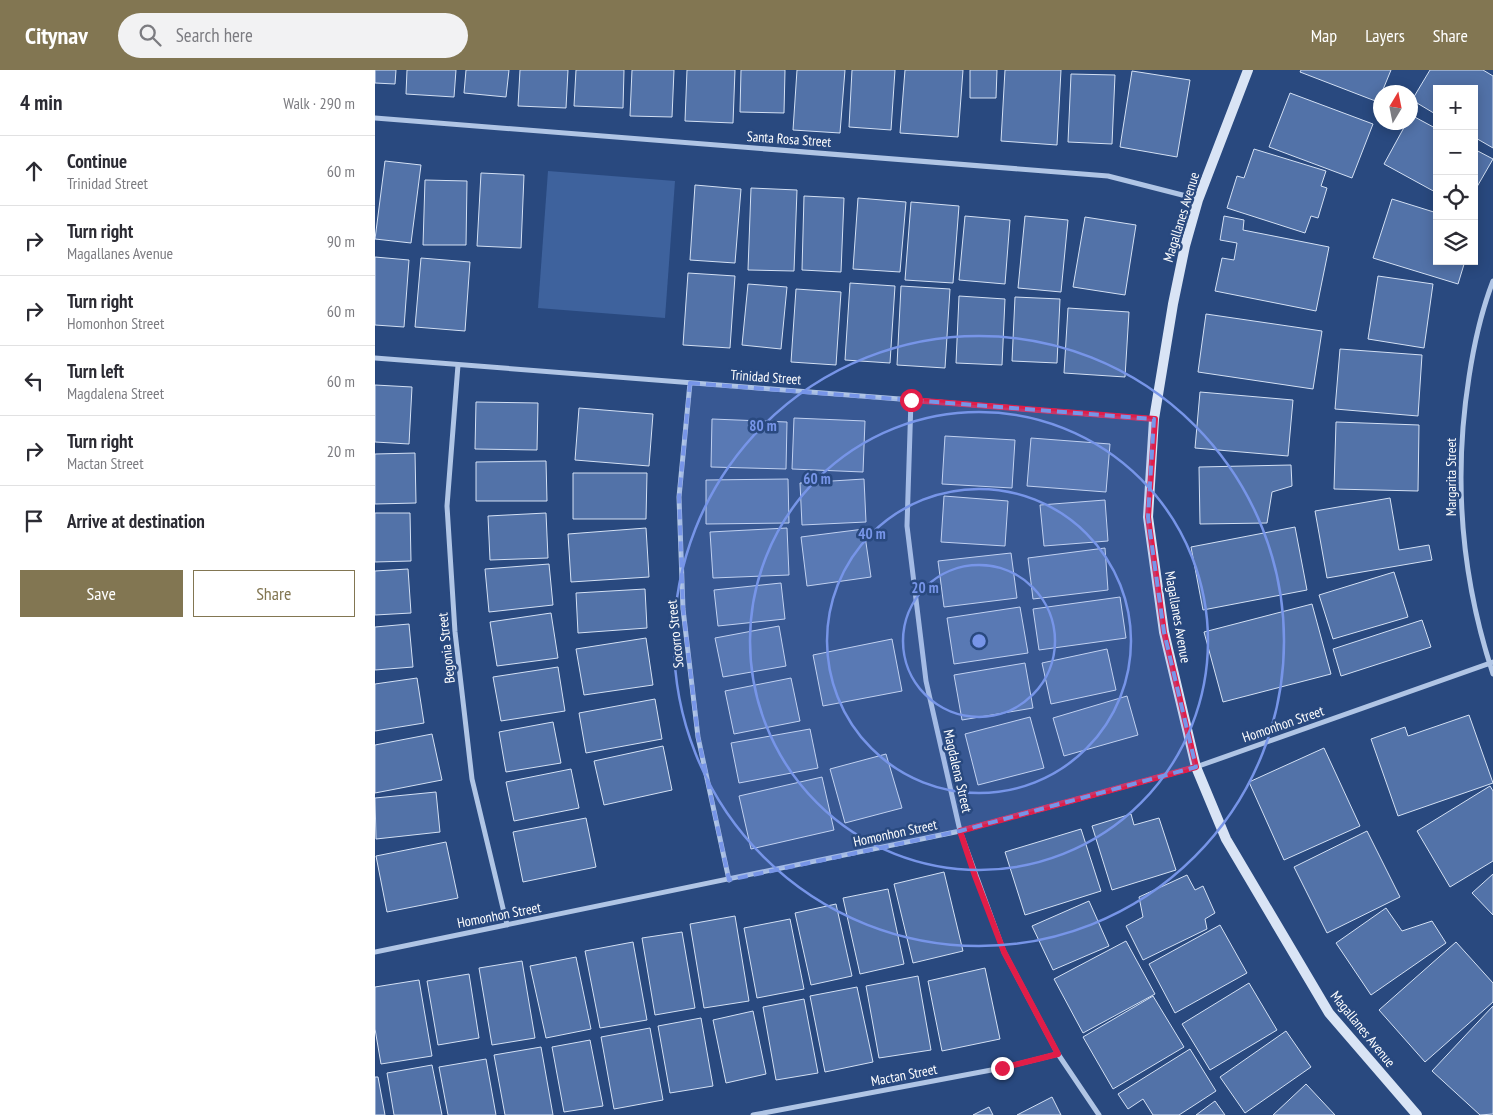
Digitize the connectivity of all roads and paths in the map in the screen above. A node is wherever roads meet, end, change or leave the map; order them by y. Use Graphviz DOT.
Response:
graph roads {
  1 [pos="1248,70"];
  2 [pos="375,118"];
  3 [pos="1199,200"];
  4 [pos="1493,281"];
  5 [pos="375,358"];
  6 [pos="458,365"];
  7 [pos="690,383"];
  8 [pos="911,400"];
  9 [pos="1155,419"];
  10 [pos="1491,662"];
  11 [pos="1493,674"];
  12 [pos="1196,767"];
  13 [pos="960,831"];
  14 [pos="729,880"];
  15 [pos="507,925"];
  16 [pos="375,952"];
  17 [pos="1058,1054"];
  18 [pos="753,1115"];
  19 [pos="1099,1115"];
  20 [pos="1417,1115"];
  1 -- 3 [label="street, Magallanes Avenue"];
  2 -- 3 [label="street, Santa Rosa Street"];
  3 -- 9 [label="street, Magallanes Avenue"];
  4 -- 10 [label="street, Margarita Street"];
  5 -- 6 [label="street, Trinidad Street"];
  6 -- 7 [label="street, Trinidad Street"];
  6 -- 15 [label="street, Begonia Street"];
  7 -- 8 [label="street, Trinidad Street"];
  7 -- 14 [label="street, Socorro Street"];
  8 -- 9 [label="street, Trinidad Street"];
  8 -- 13 [label="street, Magdalena Street"];
  9 -- 12 [label="street, Magallanes Avenue"];
  10 -- 11 [label="street, Margarita Street"];
  10 -- 12 [label="street, Homonhon Street"];
  12 -- 13 [label="street, Homonhon Street"];
  12 -- 20 [label="street, Magallanes Avenue"];
  13 -- 14 [label="street, Homonhon Street"];
  13 -- 17 [label="street, Magdalena Street"];
  14 -- 15 [label="street, Homonhon Street"];
  15 -- 16 [label="street, Homonhon Street"];
  17 -- 18 [label="street, Mactan Street"];
  17 -- 19 [label="street, Magdalena Street"];
}
